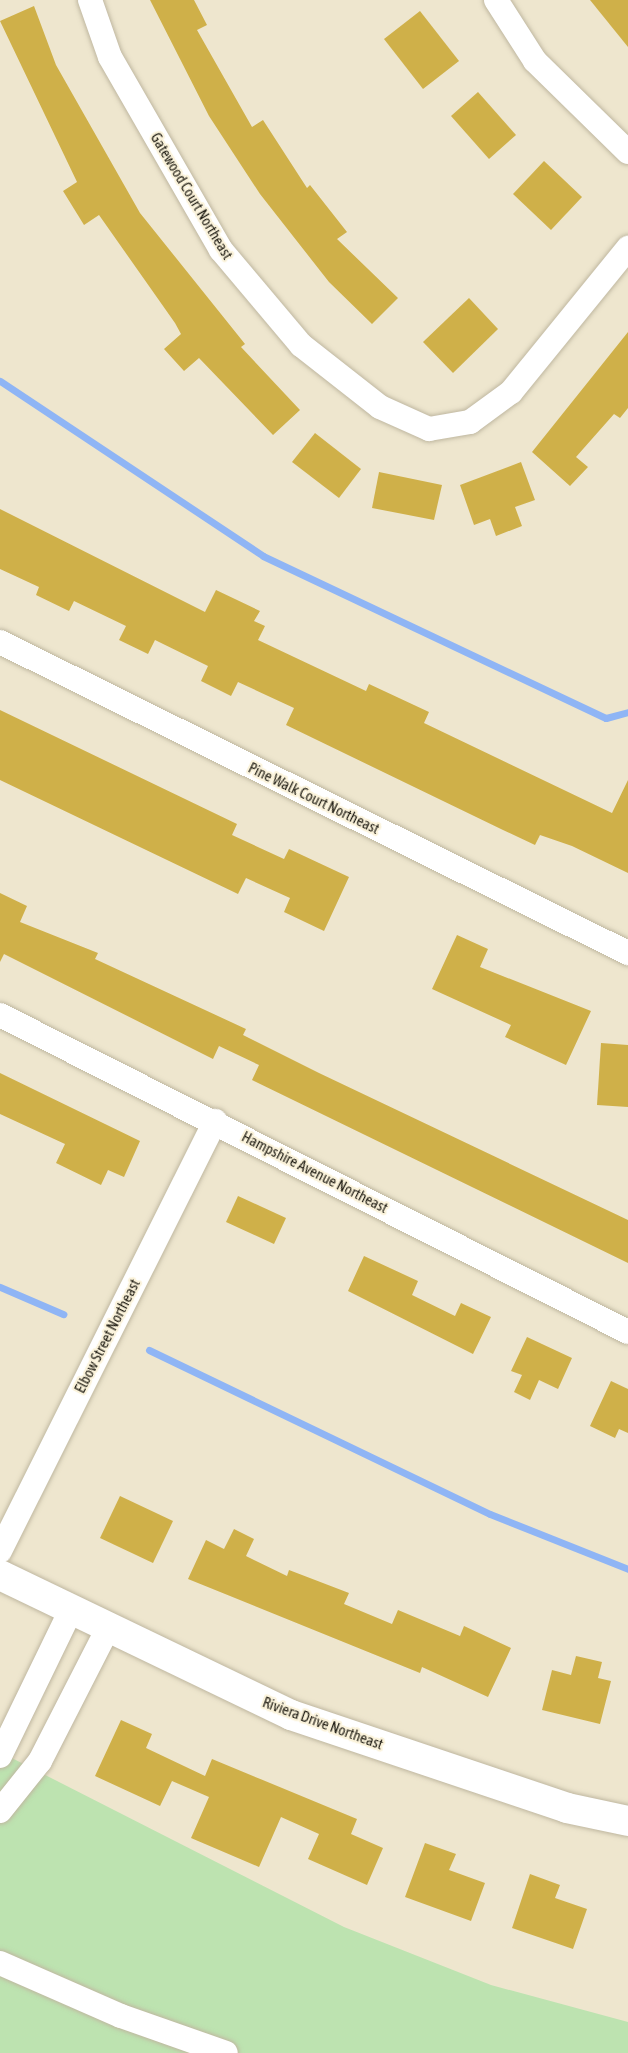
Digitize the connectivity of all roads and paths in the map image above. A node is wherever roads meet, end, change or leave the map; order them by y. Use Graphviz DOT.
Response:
graph roads {
  1 [pos="90,0"];
  2 [pos="496,0"];
  3 [pos="628,152"];
  4 [pos="628,248"];
  5 [pos="0,642"];
  6 [pos="628,953"];
  7 [pos="0,1015"];
  8 [pos="215,1121"];
  9 [pos="628,1332"];
  10 [pos="0,1551"];
  11 [pos="0,1575"];
  12 [pos="71,1610"];
  13 [pos="107,1630"];
  14 [pos="0,1756"];
  15 [pos="0,1811"];
  16 [pos="628,1821"];
  17 [pos="0,1963"];
  18 [pos="226,2053"];
  1 -- 4 [label="street, Gatewood Court Northeast"];
  2 -- 3 [label="street"];
  5 -- 6 [label="street, Pine Walk Court Northeast"];
  7 -- 8 [label="street, Hampshire Avenue Northeast"];
  8 -- 9 [label="street, Hampshire Avenue Northeast"];
  8 -- 10 [label="street, Elbow Street Northeast"];
  11 -- 12 [label="street, Riviera Drive Northeast"];
  12 -- 13 [label="street, Riviera Drive Northeast"];
  12 -- 14 [label="street"];
  13 -- 15 [label="street"];
  13 -- 16 [label="street, Riviera Drive Northeast"];
  17 -- 18 [label="street"];
}
